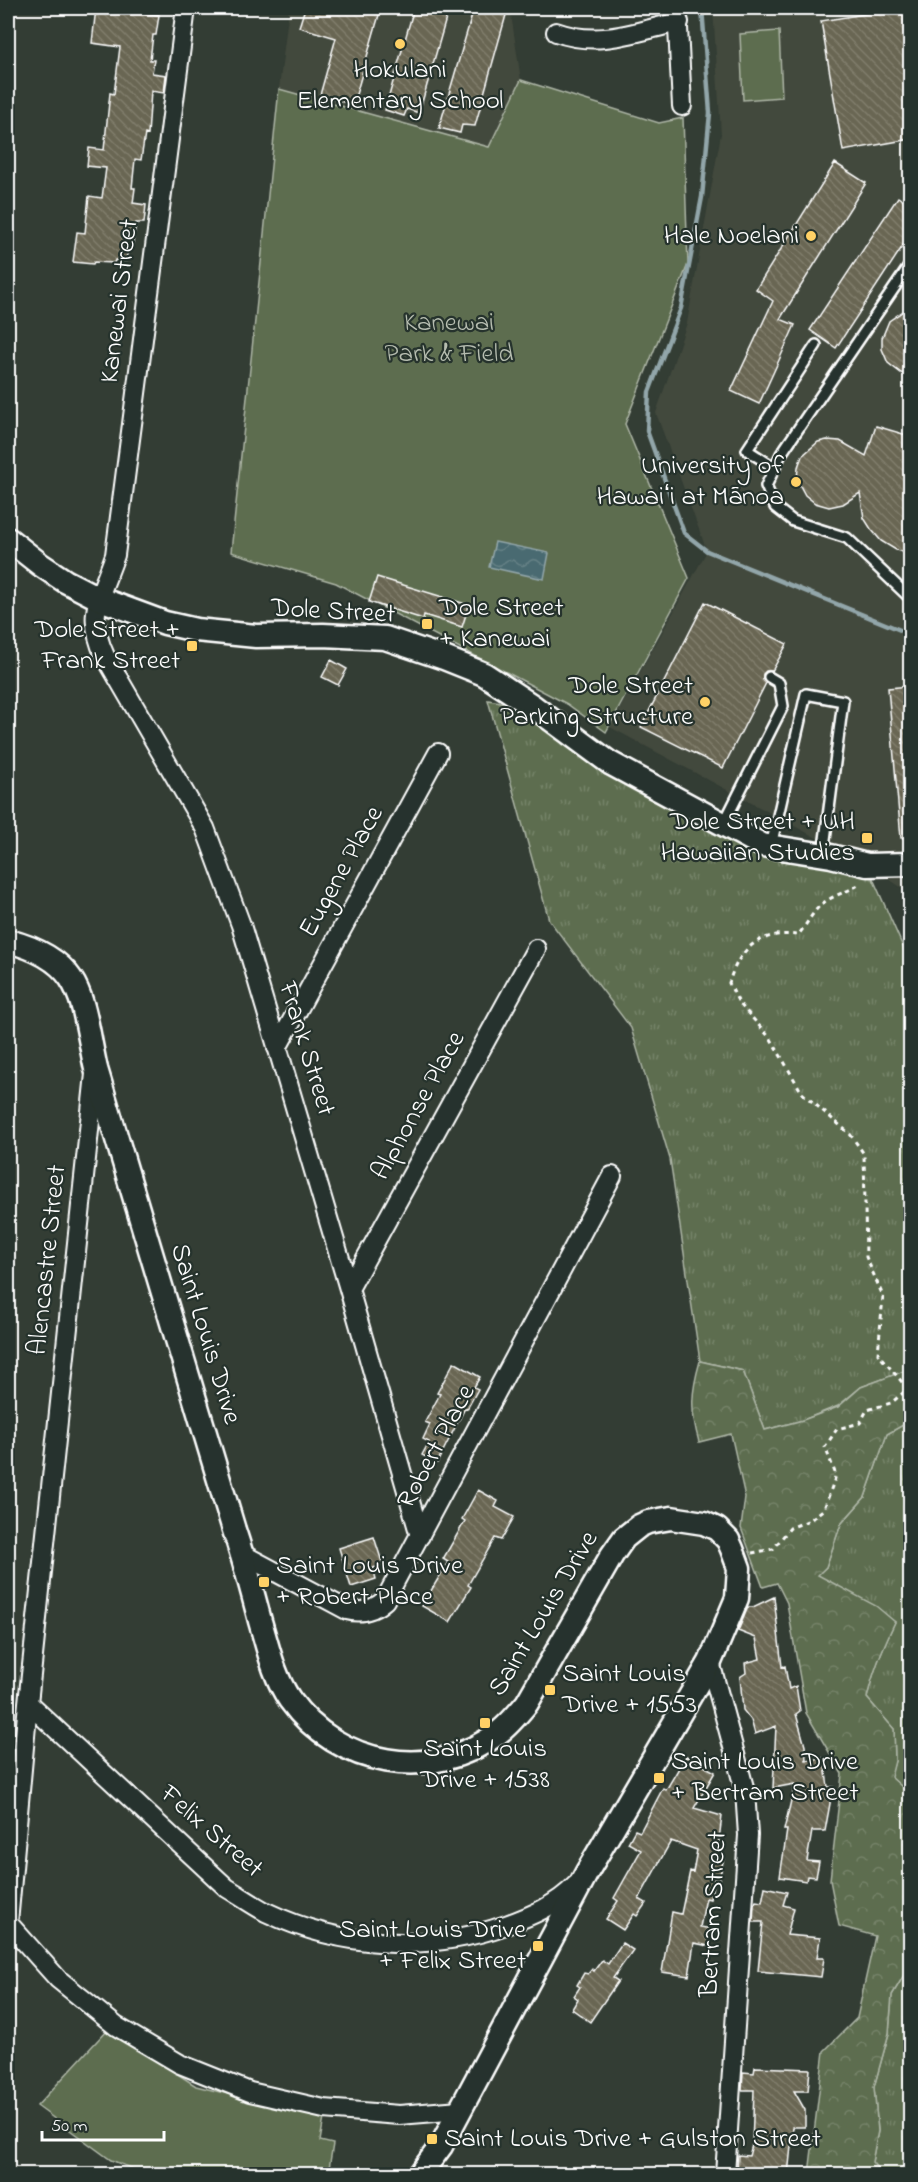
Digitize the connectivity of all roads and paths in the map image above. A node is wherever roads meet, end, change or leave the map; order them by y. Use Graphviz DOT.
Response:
graph roads {
  1 [pos="186,8"];
  2 [pos="678,15"];
  3 [pos="556,32"];
  4 [pos="682,106"];
  5 [pos="910,266"];
  6 [pos="901,280"];
  7 [pos="910,287"];
  8 [pos="816,345"];
  9 [pos="775,468"];
  10 [pos="8,539"];
  11 [pos="910,598"];
  12 [pos="100,599"];
  13 [pos="769,677"];
  14 [pos="438,753"];
  15 [pos="723,825"];
  16 [pos="771,846"];
  17 [pos="823,855"];
  18 [pos="910,864"];
  19 [pos="867,865"];
  20 [pos="8,941"];
  21 [pos="536,948"];
  22 [pos="277,1048"];
  23 [pos="96,1069"];
  24 [pos="612,1176"];
  25 [pos="350,1289"];
  26 [pos="420,1536"];
  27 [pos="242,1554"];
  28 [pos="735,1556"];
  29 [pos="710,1662"];
  30 [pos="28,1703"];
  31 [pos="587,1872"];
  32 [pos="8,1923"];
  33 [pos="460,2110"];
  34 [pos="420,2175"];
  35 [pos="725,2175"];
  1 -- 12 [label="street, Kanewai Street"];
  2 -- 3 [label="street"];
  2 -- 4 [label="street"];
  5 -- 6 [label="lane"];
  6 -- 7 [label="lane"];
  6 -- 9 [label="lane"];
  8 -- 9 [label="lane"];
  9 -- 11 [label="lane"];
  10 -- 12 [label="street, Dole Street"];
  12 -- 15 [label="street, Dole Street"];
  12 -- 22 [label="street, Frank Street"];
  13 -- 15 [label="lane"];
  14 -- 22 [label="street, Eugene Place"];
  15 -- 16 [label="street, Dole Street"];
  16 -- 17 [label="street, Dole Street"];
  16 -- 17 [label="lane"];
  17 -- 19 [label="street, Dole Street"];
  18 -- 19 [label="street, Dole Street"];
  19 -- 28 [label="path"];
  20 -- 23 [label="street, Saint Louis Drive"];
  21 -- 25 [label="street, Alphonse Place"];
  22 -- 25 [label="street, Frank Street"];
  23 -- 27 [label="street, Saint Louis Drive"];
  23 -- 30 [label="street, Alencastre Street"];
  24 -- 26 [label="street, Robert Place"];
  25 -- 26 [label="street, Frank Street"];
  26 -- 27 [label="street, Robert Place"];
  27 -- 28 [label="street, Saint Louis Drive"];
  28 -- 29 [label="street, Saint Louis Drive"];
  29 -- 31 [label="street, Saint Louis Drive"];
  29 -- 35 [label="street, Bertram Street"];
  30 -- 31 [label="street, Felix Street"];
  30 -- 32 [label="street, Alencastre Street"];
  31 -- 33 [label="street, Saint Louis Drive"];
  32 -- 33 [label="street"];
  33 -- 34 [label="street, Saint Louis Drive"];
}
